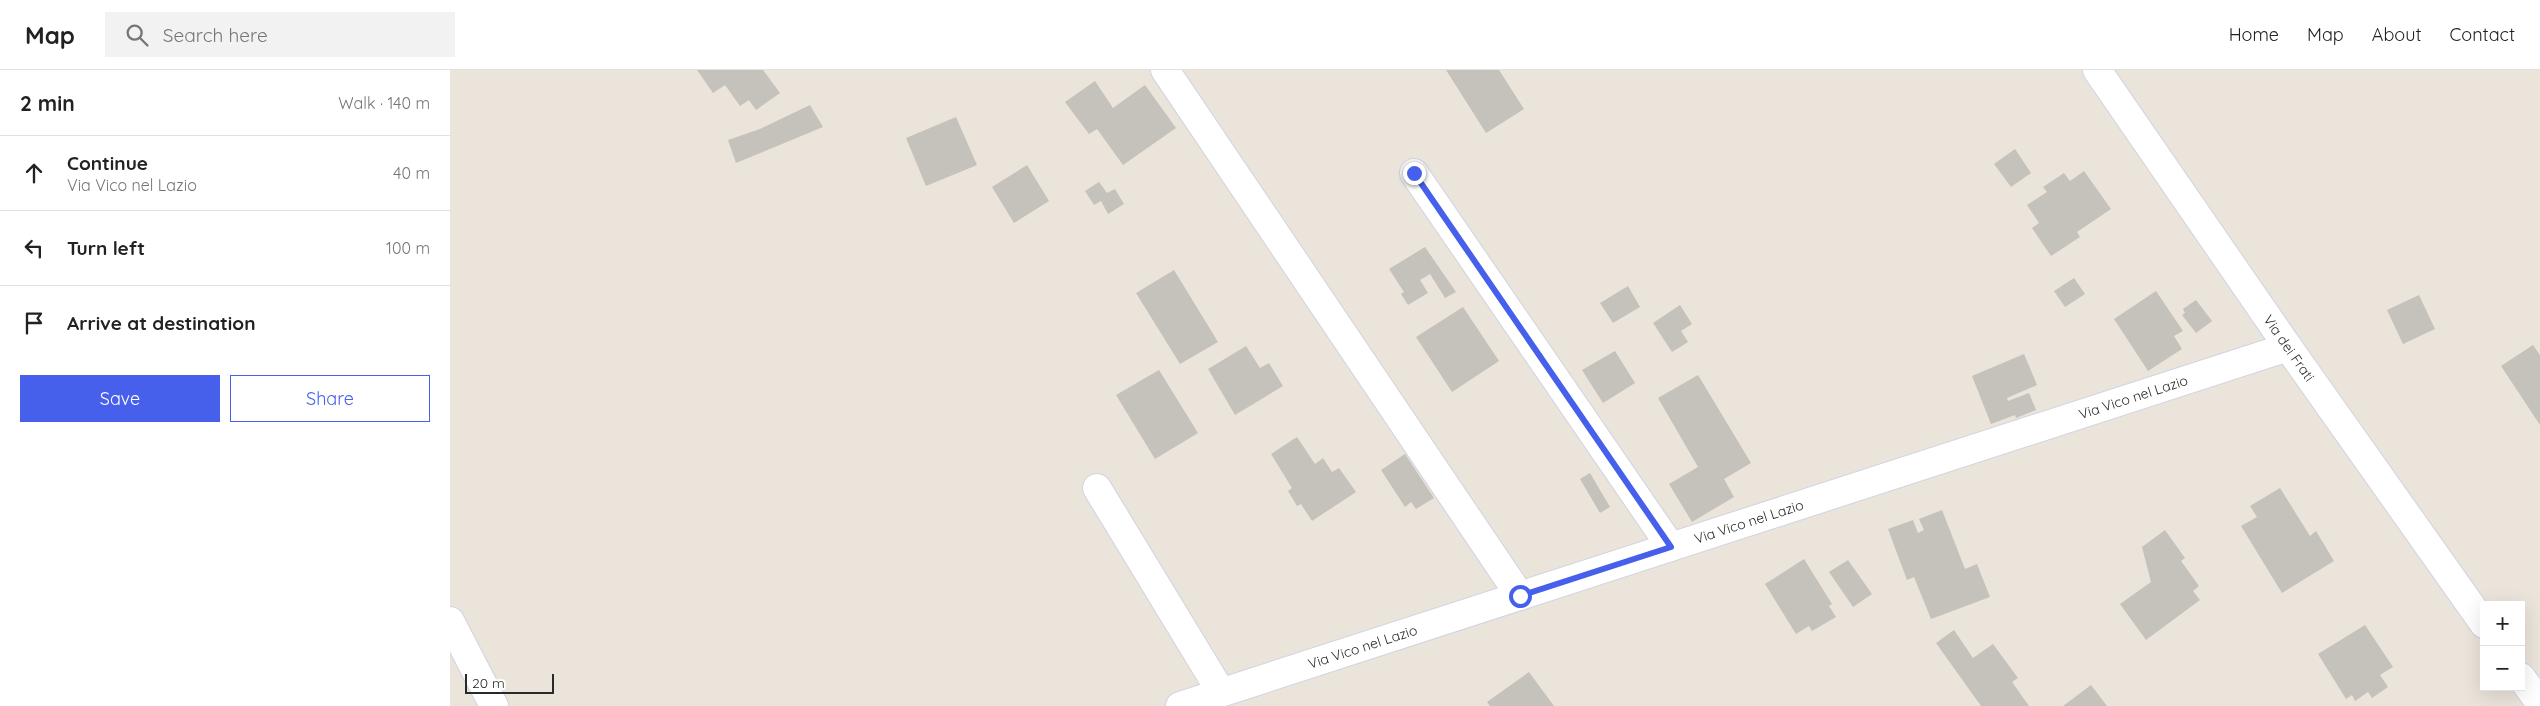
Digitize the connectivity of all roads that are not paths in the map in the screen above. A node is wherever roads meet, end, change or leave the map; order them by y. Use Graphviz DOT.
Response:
graph roads {
  1 [pos="1165,70"];
  2 [pos="2097,70"];
  3 [pos="1414,173"];
  4 [pos="2288,347"];
  5 [pos="1097,488"];
  6 [pos="1671,547"];
  7 [pos="1520,596"];
  8 [pos="2480,618"];
  9 [pos="450,621"];
  10 [pos="2525,682"];
  11 [pos="1221,692"];
  12 [pos="2540,703"];
  13 [pos="494,706"];
  14 [pos="1180,706"];
  1 -- 7 [label="street"];
  2 -- 4 [label="street, Via dei Frati"];
  3 -- 6 [label="street"];
  4 -- 6 [label="street, Via Vico nel Lazio"];
  4 -- 8 [label="street, Via dei Frati"];
  5 -- 11 [label="street"];
  6 -- 7 [label="street, Via Vico nel Lazio"];
  7 -- 11 [label="street, Via Vico nel Lazio"];
  9 -- 13 [label="street"];
  10 -- 12 [label="street"];
  11 -- 14 [label="street, Via Vico nel Lazio"];
}
